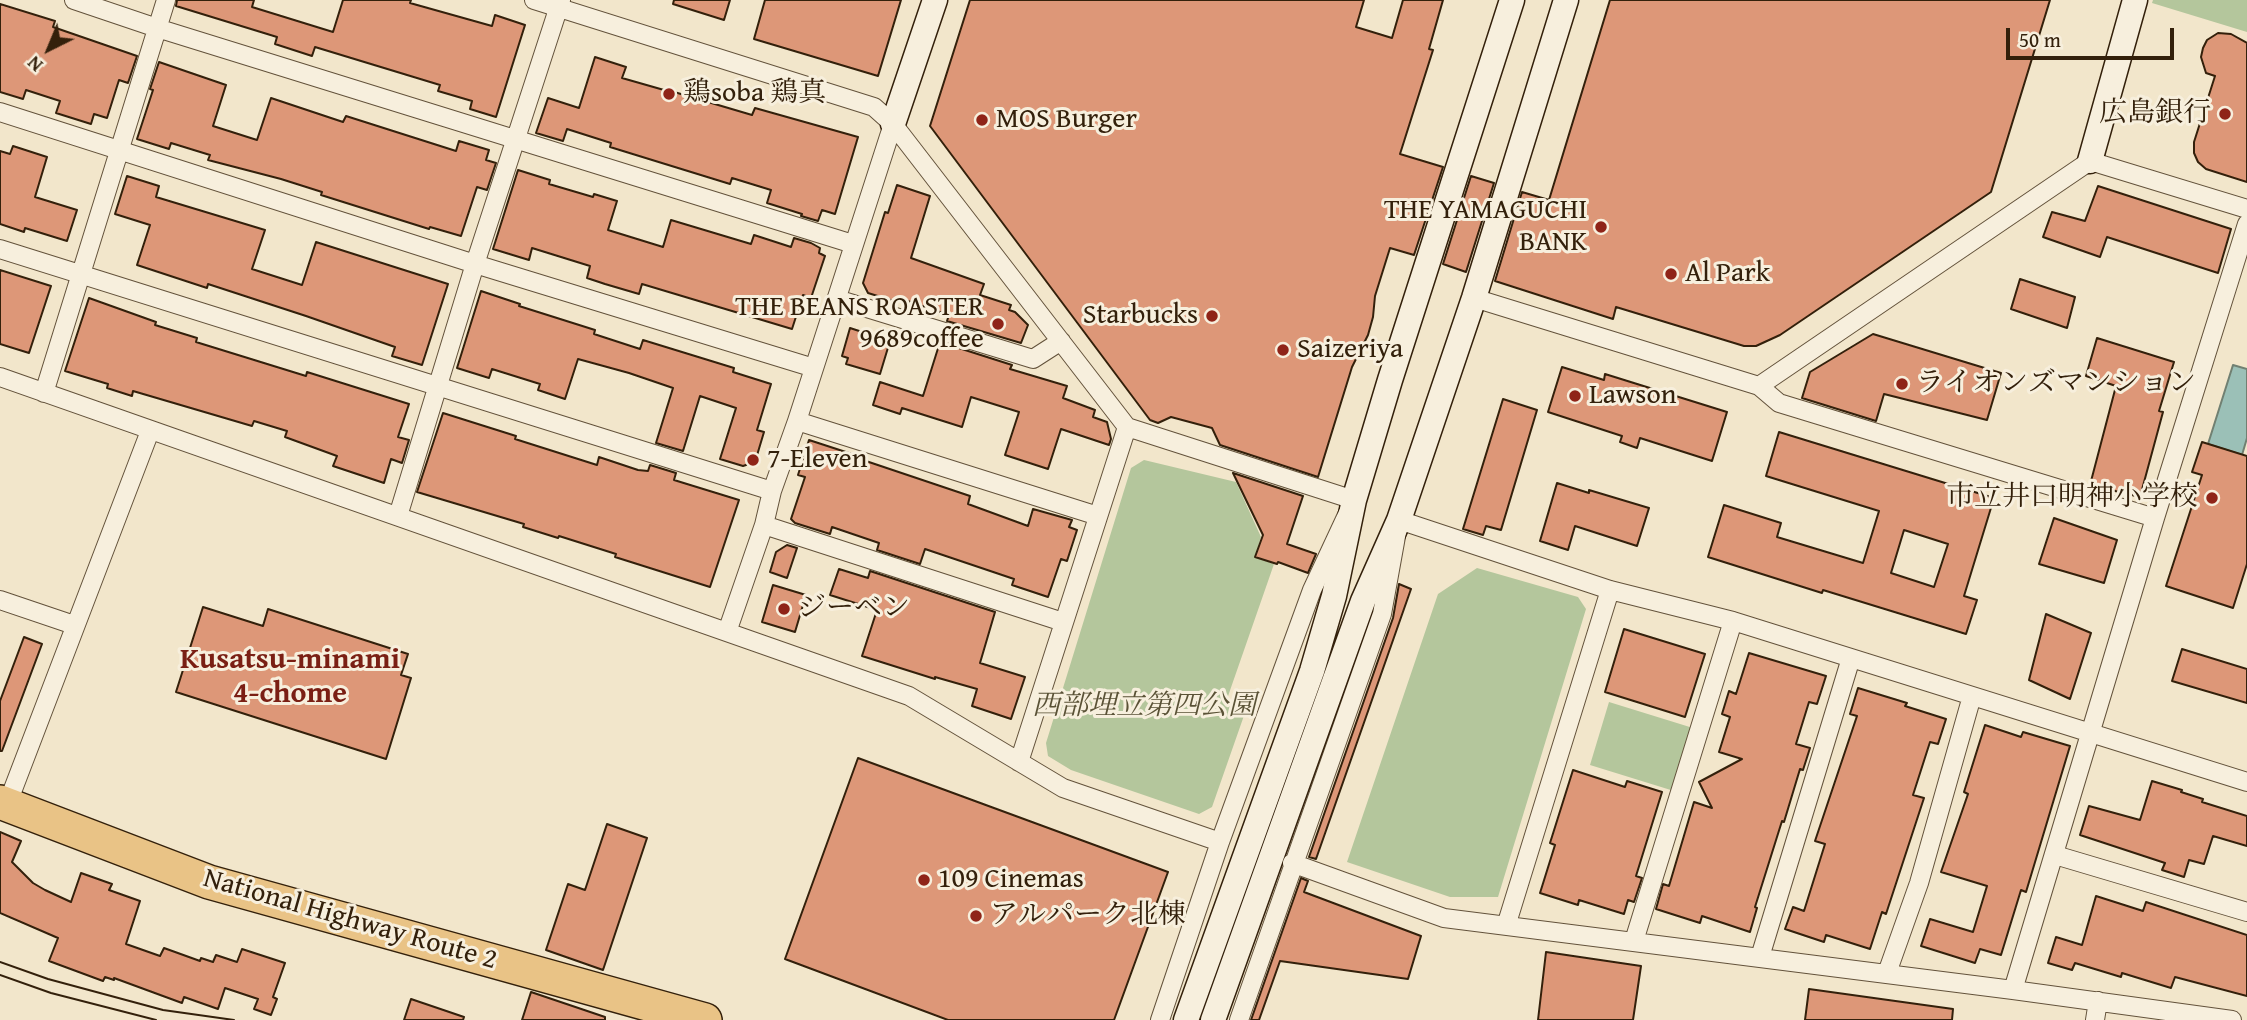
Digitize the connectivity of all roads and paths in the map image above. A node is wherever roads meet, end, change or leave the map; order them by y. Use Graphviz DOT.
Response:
graph roads {
  1 [pos="74,0"];
  2 [pos="166,0"];
  3 [pos="534,0"];
  4 [pos="935,0"];
  5 [pos="1511,0"];
  6 [pos="1566,0"];
  7 [pos="2135,0"];
  8 [pos="559,4"];
  9 [pos="157,28"];
  10 [pos="0,112"];
  11 [pos="893,124"];
  12 [pos="514,139"];
  13 [pos="119,151"];
  14 [pos="2090,161"];
  15 [pos="2247,209"];
  16 [pos="2247,223"];
  17 [pos="853,244"];
  18 [pos="0,249"];
  19 [pos="475,264"];
  20 [pos="80,276"];
  21 [pos="1474,298"];
  22 [pos="837,299"];
  23 [pos="1061,341"];
  24 [pos="814,368"];
  25 [pos="0,377"];
  26 [pos="1759,386"];
  27 [pos="436,387"];
  28 [pos="44,393"];
  29 [pos="797,421"];
  30 [pos="1127,427"];
  31 [pos="150,431"];
  32 [pos="772,491"];
  33 [pos="1354,500"];
  34 [pos="398,516"];
  35 [pos="1098,516"];
  36 [pos="2155,518"];
  37 [pos="1399,520"];
  38 [pos="764,525"];
  39 [pos="1610,590"];
  40 [pos="0,600"];
  41 [pos="1733,621"];
  42 [pos="1063,622"];
  43 [pos="74,625"];
  44 [pos="727,632"];
  45 [pos="1851,658"];
  46 [pos="1323,675"];
  47 [pos="1972,696"];
  48 [pos="2092,733"];
  49 [pos="1019,762"];
  50 [pos="2247,782"];
  51 [pos="3,804"];
  52 [pos="1220,842"];
  53 [pos="2055,855"];
  54 [pos="1292,863"];
  55 [pos="2247,912"];
  56 [pos="1506,926"];
  57 [pos="1634,941"];
  58 [pos="1760,957"];
  59 [pos="1886,973"];
  60 [pos="2013,989"];
  61 [pos="2098,1001"];
  62 [pos="705,1020"];
  63 [pos="1160,1020"];
  64 [pos="1186,1020"];
  65 [pos="1213,1020"];
  66 [pos="1239,1020"];
  67 [pos="2095,1020"];
  68 [pos="2232,1020"];
  1 -- 9 [label="street"];
  2 -- 9 [label="street"];
  3 -- 8 [label="street"];
  4 -- 11 [label="street"];
  5 -- 33 [label="street"];
  6 -- 21 [label="street"];
  7 -- 14 [label="street"];
  8 -- 11 [label="street"];
  8 -- 12 [label="street"];
  9 -- 12 [label="street"];
  9 -- 13 [label="street"];
  10 -- 13 [label="street"];
  11 -- 17 [label="street"];
  11 -- 23 [label="street"];
  12 -- 17 [label="street"];
  12 -- 19 [label="street"];
  13 -- 19 [label="street"];
  13 -- 20 [label="street"];
  14 -- 15 [label="street"];
  14 -- 26 [label="street"];
  16 -- 36 [label="street"];
  17 -- 22 [label="street"];
  18 -- 20 [label="street"];
  19 -- 24 [label="street"];
  19 -- 27 [label="street"];
  20 -- 27 [label="street"];
  20 -- 28 [label="street"];
  21 -- 26 [label="street"];
  21 -- 37 [label="street"];
  22 -- 23 [label="street"];
  22 -- 24 [label="street"];
  23 -- 30 [label="street"];
  24 -- 29 [label="street"];
  25 -- 28 [label="street"];
  26 -- 36 [label="street"];
  27 -- 32 [label="street"];
  27 -- 34 [label="street"];
  28 -- 31 [label="street"];
  29 -- 32 [label="street"];
  29 -- 35 [label="street"];
  30 -- 33 [label="street"];
  30 -- 35 [label="street"];
  31 -- 34 [label="street"];
  31 -- 43 [label="street"];
  32 -- 38 [label="street"];
  33 -- 46 [label="street"];
  33 -- 52 [label="street"];
  34 -- 44 [label="street"];
  35 -- 42 [label="street"];
  36 -- 48 [label="street"];
  37 -- 39 [label="street"];
  37 -- 46 [label="street"];
  37 -- 54 [label="street"];
  38 -- 42 [label="street"];
  38 -- 44 [label="street"];
  39 -- 41 [label="street"];
  39 -- 56 [label="street"];
  40 -- 43 [label="street"];
  41 -- 45 [label="street"];
  41 -- 57 [label="street"];
  42 -- 49 [label="street"];
  43 -- 51 [label="street"];
  44 -- 49 [label="street"];
  45 -- 47 [label="street"];
  45 -- 58 [label="street"];
  46 -- 64 [label="street"];
  46 -- 65 [label="street"];
  47 -- 48 [label="street"];
  47 -- 59 [label="street"];
  48 -- 50 [label="street"];
  48 -- 53 [label="street"];
  49 -- 52 [label="street"];
  51 -- 62 [label="highway, National Highway Route 2"];
  52 -- 63 [label="street"];
  53 -- 55 [label="street"];
  53 -- 60 [label="street"];
  54 -- 56 [label="street"];
  54 -- 66 [label="street"];
  56 -- 57 [label="street"];
  57 -- 58 [label="street"];
  58 -- 59 [label="street"];
  59 -- 60 [label="street"];
  60 -- 61 [label="street"];
  61 -- 67 [label="street"];
  61 -- 68 [label="street"];
}
